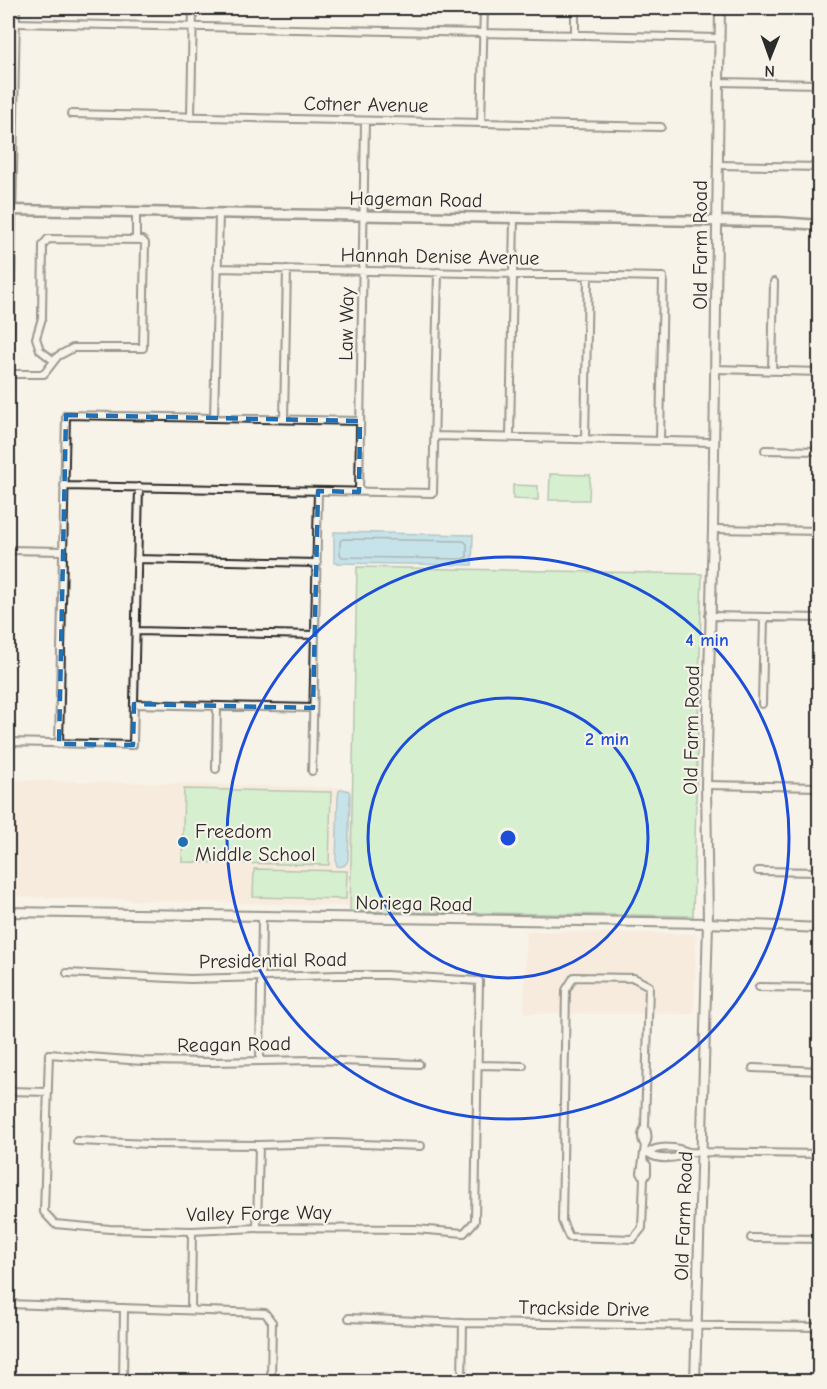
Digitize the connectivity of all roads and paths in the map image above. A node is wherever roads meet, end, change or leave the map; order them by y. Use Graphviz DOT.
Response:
graph roads {
  1 [pos="15,8"];
  2 [pos="193,8"];
  3 [pos="484,8"];
  4 [pos="575,8"];
  5 [pos="720,8"];
  6 [pos="15,23"];
  7 [pos="193,27"];
  8 [pos="483,33"];
  9 [pos="575,35"];
  10 [pos="719,38"];
  11 [pos="718,82"];
  12 [pos="819,84"];
  13 [pos="71,114"];
  14 [pos="191,117"];
  15 [pos="365,121"];
  16 [pos="481,123"];
  17 [pos="660,127"];
  18 [pos="717,165"];
  19 [pos="819,167"];
  20 [pos="9,211"];
  21 [pos="136,212"];
  22 [pos="219,213"];
  23 [pos="364,214"];
  24 [pos="514,217"];
  25 [pos="716,221"];
  26 [pos="819,225"];
  27 [pos="136,240"];
  28 [pos="217,268"];
  29 [pos="287,269"];
  30 [pos="363,271"];
  31 [pos="438,272"];
  32 [pos="513,274"];
  33 [pos="588,276"];
  34 [pos="774,282"];
  35 [pos="54,361"];
  36 [pos="715,369"];
  37 [pos="772,371"];
  38 [pos="819,372"];
  39 [pos="8,374"];
  40 [pos="8,386"];
  41 [pos="214,418"];
  42 [pos="284,419"];
  43 [pos="360,421"];
  44 [pos="435,436"];
  45 [pos="510,438"];
  46 [pos="585,439"];
  47 [pos="660,441"];
  48 [pos="713,442"];
  49 [pos="765,450"];
  50 [pos="819,452"];
  51 [pos="64,486"];
  52 [pos="139,487"];
  53 [pos="318,491"];
  54 [pos="358,492"];
  55 [pos="713,529"];
  56 [pos="819,531"];
  57 [pos="8,550"];
  58 [pos="63,551"];
  59 [pos="137,559"];
  60 [pos="317,563"];
  61 [pos="709,616"];
  62 [pos="764,617"];
  63 [pos="819,618"];
  64 [pos="136,632"];
  65 [pos="315,635"];
  66 [pos="134,704"];
  67 [pos="762,704"];
  68 [pos="217,706"];
  69 [pos="314,708"];
  70 [pos="8,742"];
  71 [pos="58,744"];
  72 [pos="216,769"];
  73 [pos="312,771"];
  74 [pos="706,785"];
  75 [pos="819,787"];
  76 [pos="758,871"];
  77 [pos="819,872"];
  78 [pos="8,912"];
  79 [pos="262,917"];
  80 [pos="708,923"];
  81 [pos="819,928"];
  82 [pos="66,973"];
  83 [pos="261,977"];
  84 [pos="759,987"];
  85 [pos="819,988"];
  86 [pos="260,1061"];
  87 [pos="419,1064"];
  88 [pos="478,1065"];
  89 [pos="523,1066"];
  90 [pos="753,1068"];
  91 [pos="819,1071"];
  92 [pos="8,1091"];
  93 [pos="48,1092"];
  94 [pos="77,1141"];
  95 [pos="259,1145"];
  96 [pos="421,1146"];
  97 [pos="646,1150"];
  98 [pos="702,1152"];
  99 [pos="819,1154"];
  100 [pos="257,1228"];
  101 [pos="192,1232"];
  102 [pos="751,1238"];
  103 [pos="819,1239"];
  104 [pos="8,1304"];
  105 [pos="124,1308"];
  106 [pos="191,1310"];
  107 [pos="349,1318"];
  108 [pos="463,1323"];
  109 [pos="697,1327"];
  110 [pos="819,1327"];
  111 [pos="123,1382"];
  112 [pos="272,1382"];
  113 [pos="462,1382"];
  114 [pos="695,1382"];
  1 -- 6 [label="street"];
  2 -- 7 [label="street"];
  3 -- 8 [label="street"];
  4 -- 9 [label="street"];
  5 -- 10 [label="street, Old Farm Road"];
  6 -- 7 [label="street"];
  6 -- 20 [label="street"];
  7 -- 8 [label="street"];
  7 -- 14 [label="street"];
  8 -- 9 [label="street"];
  8 -- 16 [label="street"];
  9 -- 10 [label="street"];
  10 -- 11 [label="street, Old Farm Road"];
  11 -- 12 [label="street"];
  11 -- 18 [label="street, Old Farm Road"];
  13 -- 14 [label="street, Cotner Avenue"];
  14 -- 15 [label="street, Cotner Avenue"];
  15 -- 16 [label="street, Cotner Avenue"];
  15 -- 23 [label="street, Law Way"];
  16 -- 17 [label="street, Cotner Avenue"];
  18 -- 19 [label="street"];
  18 -- 25 [label="street, Old Farm Road"];
  20 -- 21 [label="main road, Hageman Road"];
  20 -- 39 [label="street"];
  21 -- 22 [label="main road, Hageman Road"];
  21 -- 27 [label="street"];
  22 -- 23 [label="main road, Hageman Road"];
  22 -- 28 [label="street"];
  23 -- 24 [label="main road, Hageman Road"];
  23 -- 30 [label="street, Law Way"];
  24 -- 25 [label="main road, Hageman Road"];
  24 -- 32 [label="street"];
  25 -- 26 [label="main road, Hageman Road"];
  25 -- 36 [label="street, Old Farm Road"];
  27 -- 35 [label="street"];
  27 -- 35 [label="street"];
  28 -- 29 [label="street, Hannah Denise Avenue"];
  28 -- 41 [label="street"];
  29 -- 30 [label="street, Hannah Denise Avenue"];
  29 -- 42 [label="street"];
  30 -- 31 [label="street, Hannah Denise Avenue"];
  30 -- 43 [label="street, Law Way"];
  31 -- 32 [label="street, Hannah Denise Avenue"];
  31 -- 44 [label="street"];
  32 -- 33 [label="street, Hannah Denise Avenue"];
  32 -- 45 [label="street"];
  33 -- 46 [label="street"];
  33 -- 47 [label="street, Hannah Denise Avenue"];
  34 -- 37 [label="street"];
  35 -- 39 [label="street"];
  36 -- 37 [label="street"];
  36 -- 48 [label="street, Old Farm Road"];
  37 -- 38 [label="street"];
  39 -- 40 [label="street"];
  41 -- 42 [label="street"];
  41 -- 51 [label="street"];
  42 -- 43 [label="street"];
  43 -- 54 [label="street, Law Way"];
  44 -- 45 [label="street"];
  44 -- 54 [label="street"];
  45 -- 46 [label="street"];
  46 -- 47 [label="street"];
  47 -- 48 [label="street"];
  48 -- 55 [label="street, Old Farm Road"];
  49 -- 50 [label="street"];
  51 -- 52 [label="street"];
  51 -- 58 [label="street"];
  52 -- 53 [label="street"];
  52 -- 59 [label="street"];
  53 -- 54 [label="street"];
  53 -- 60 [label="street"];
  55 -- 56 [label="street"];
  55 -- 61 [label="street, Old Farm Road"];
  57 -- 58 [label="street"];
  58 -- 71 [label="street"];
  59 -- 60 [label="street"];
  59 -- 64 [label="street"];
  60 -- 65 [label="street"];
  61 -- 62 [label="street"];
  61 -- 74 [label="street, Old Farm Road"];
  62 -- 63 [label="street"];
  62 -- 67 [label="street"];
  64 -- 65 [label="street"];
  64 -- 66 [label="street"];
  65 -- 69 [label="street"];
  66 -- 68 [label="street"];
  66 -- 71 [label="street"];
  68 -- 69 [label="street"];
  68 -- 72 [label="street"];
  69 -- 73 [label="street"];
  70 -- 71 [label="street"];
  74 -- 75 [label="street"];
  74 -- 80 [label="street, Old Farm Road"];
  76 -- 77 [label="street"];
  78 -- 79 [label="street, Noriega Road"];
  79 -- 80 [label="street, Noriega Road"];
  79 -- 83 [label="street"];
  80 -- 81 [label="street, Noriega Road"];
  80 -- 98 [label="street, Old Farm Road"];
  82 -- 83 [label="street, Presidential Road"];
  83 -- 86 [label="street"];
  83 -- 88 [label="street, Presidential Road"];
  84 -- 85 [label="street"];
  86 -- 87 [label="street, Reagan Road"];
  86 -- 93 [label="street, Reagan Road"];
  88 -- 89 [label="street"];
  88 -- 100 [label="street, Valley Forge Way"];
  90 -- 91 [label="street"];
  92 -- 93 [label="street"];
  93 -- 101 [label="street, Valley Forge Way"];
  94 -- 95 [label="street"];
  95 -- 96 [label="street"];
  95 -- 100 [label="street"];
  97 -- 97 [label="street"];
  97 -- 98 [label="street"];
  98 -- 99 [label="street"];
  98 -- 109 [label="street, Old Farm Road"];
  100 -- 101 [label="street, Valley Forge Way"];
  101 -- 106 [label="street"];
  102 -- 103 [label="street"];
  104 -- 105 [label="street"];
  105 -- 106 [label="street"];
  105 -- 111 [label="street"];
  106 -- 112 [label="street"];
  107 -- 108 [label="street, Trackside Drive"];
  108 -- 109 [label="street, Trackside Drive"];
  108 -- 113 [label="street"];
  109 -- 110 [label="street, Trackside Drive"];
  109 -- 114 [label="street, Old Farm Road"];
}
